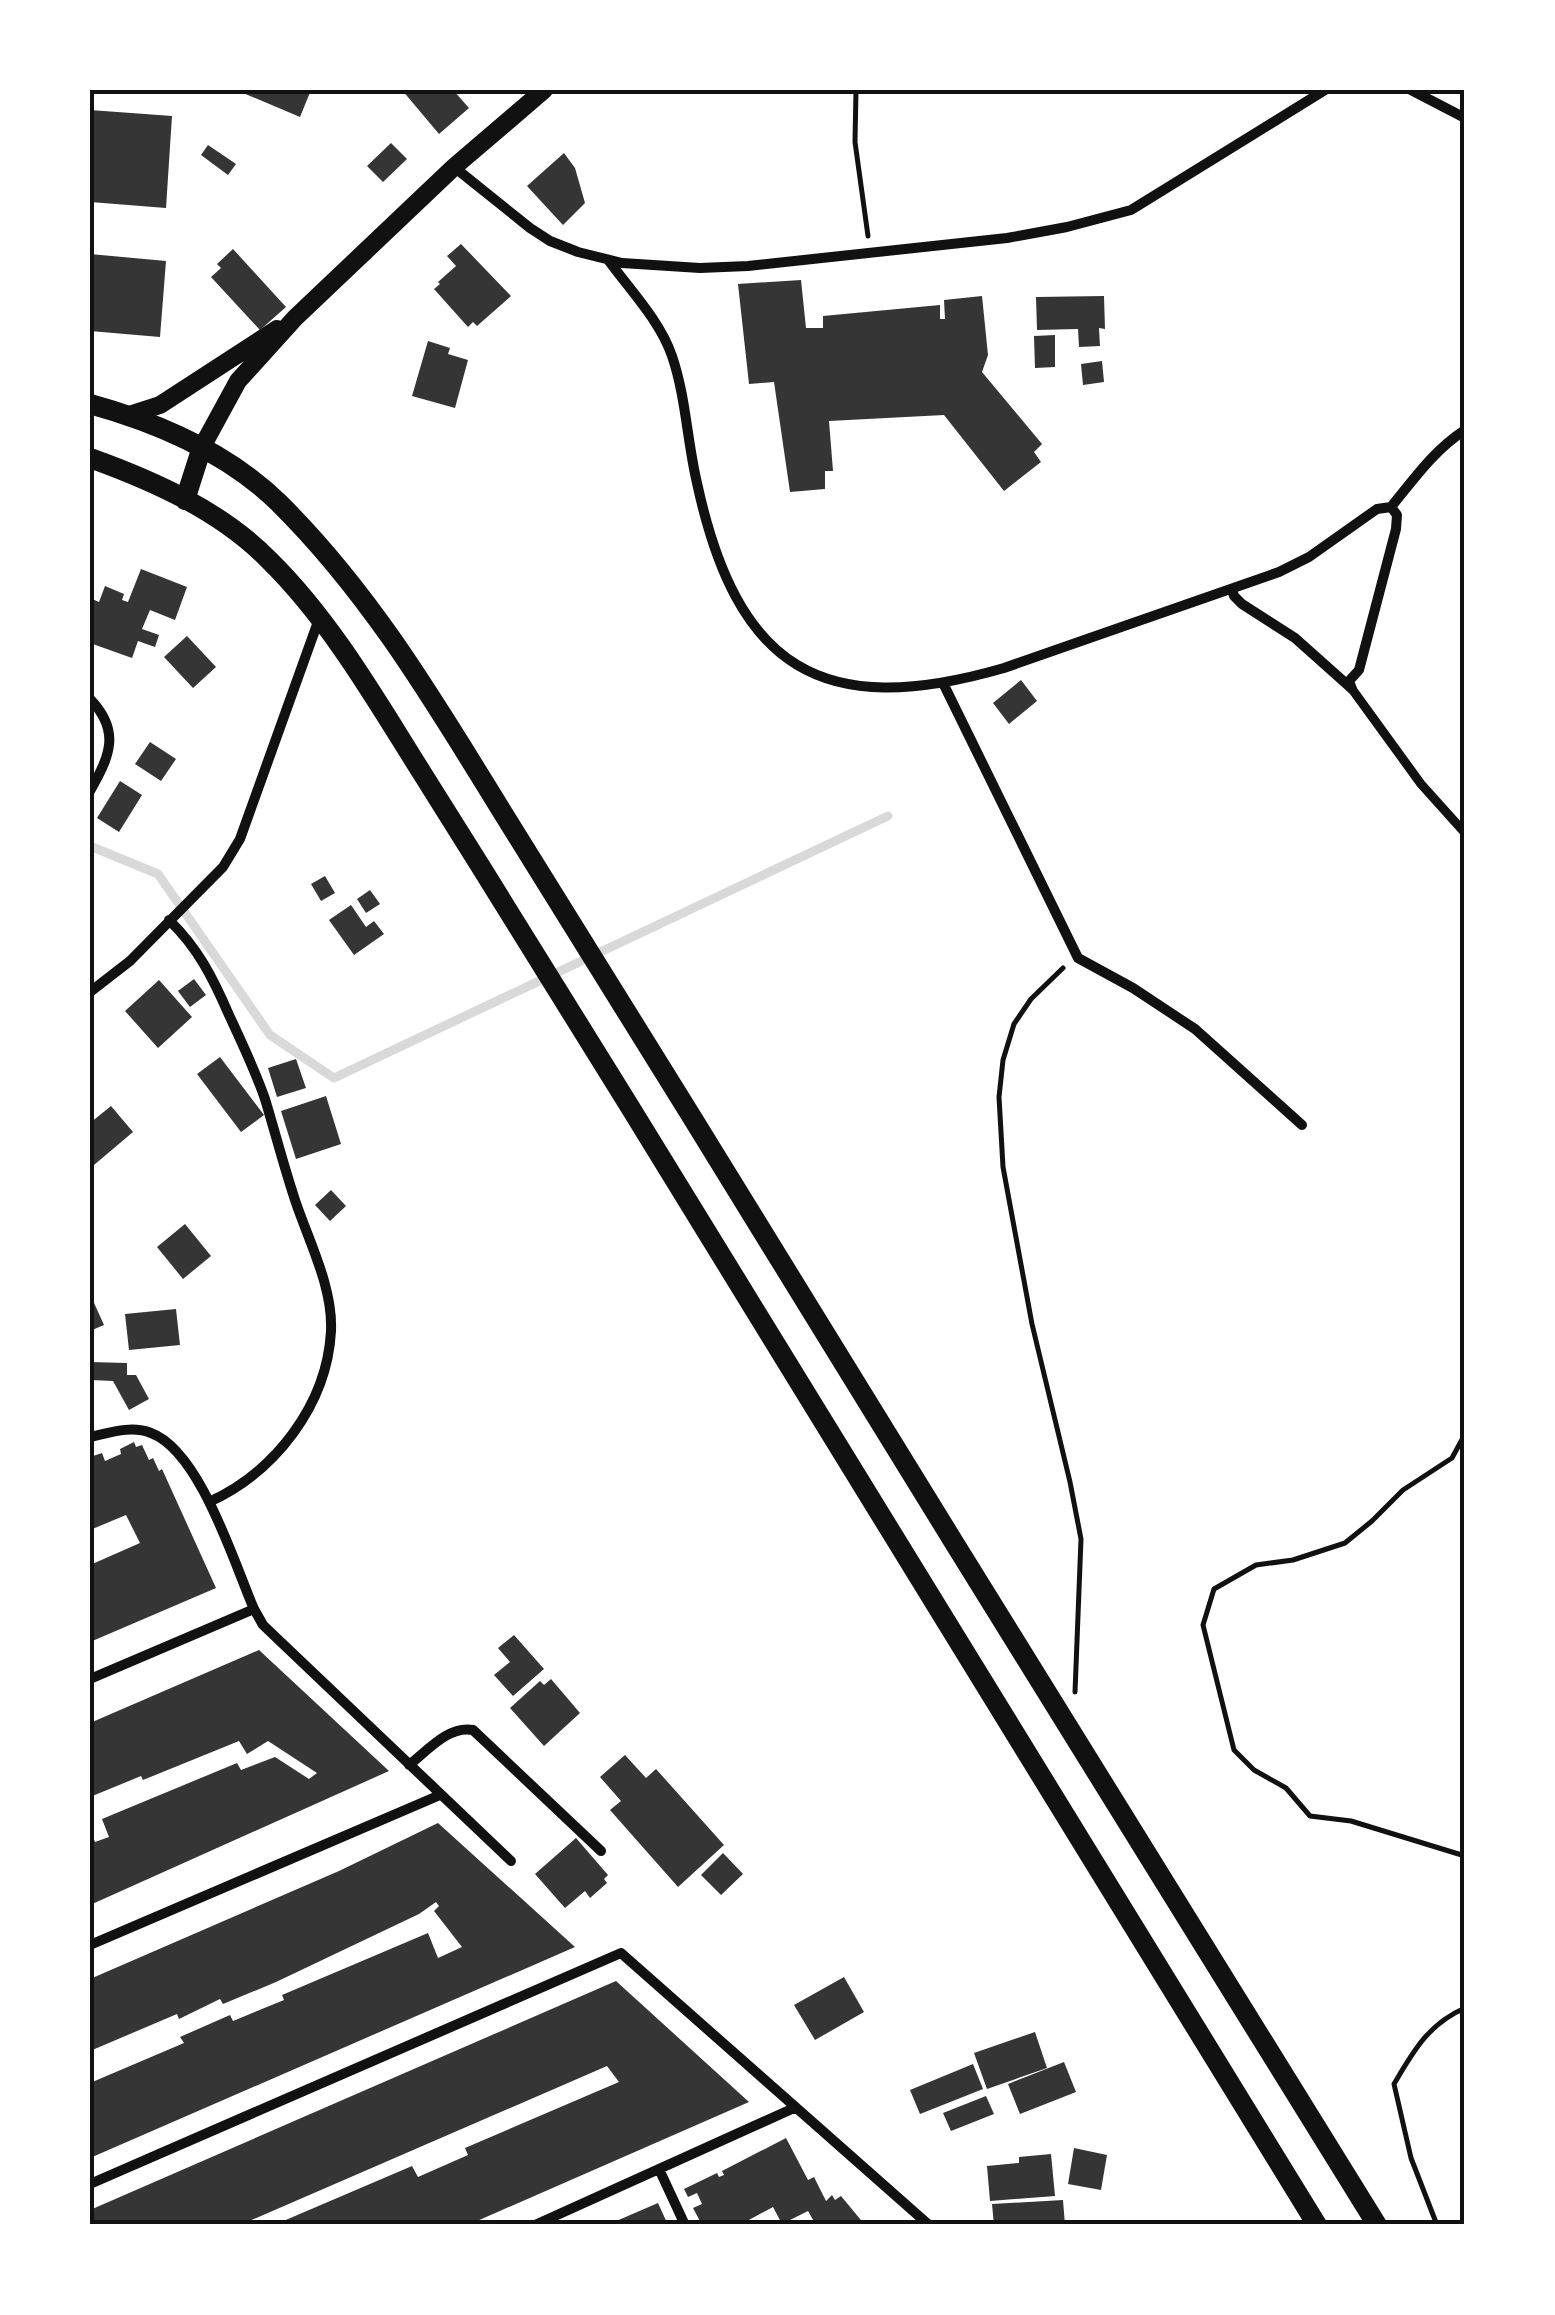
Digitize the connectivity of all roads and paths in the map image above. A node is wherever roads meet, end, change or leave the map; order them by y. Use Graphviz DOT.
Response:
graph roads {
  1 [pos="544,90"];
  2 [pos="856,90"];
  3 [pos="1325,90"];
  4 [pos="1411,90"];
  5 [pos="1465,118"];
  6 [pos="454,167"];
  7 [pos="870,254"];
  8 [pos="609,261"];
  9 [pos="294,318"];
  10 [pos="90,404"];
  11 [pos="129,415"];
  12 [pos="1465,430"];
  13 [pos="202,447"];
  14 [pos="90,458"];
  15 [pos="185,500"];
  16 [pos="1391,507"];
  17 [pos="1232,590"];
  18 [pos="319,619"];
  19 [pos="943,683"];
  20 [pos="1352,689"];
  21 [pos="90,699"];
  22 [pos="90,791"];
  23 [pos="1465,833"];
  24 [pos="168,920"];
  25 [pos="1078,958"];
  26 [pos="90,992"];
  27 [pos="1302,1125"];
  28 [pos="1465,1434"];
  29 [pos="90,1437"];
  30 [pos="209,1502"];
  31 [pos="254,1609"];
  32 [pos="90,1679"];
  33 [pos="1073,1736"];
  34 [pos="409,1766"];
  35 [pos="440,1795"];
  36 [pos="601,1851"];
  37 [pos="1465,1856"];
  38 [pos="511,1861"];
  39 [pos="90,1944"];
  40 [pos="1465,2008"];
  41 [pos="794,2108"];
  42 [pos="660,2169"];
  43 [pos="90,2184"];
  44 [pos="535,2225"];
  45 [pos="685,2225"];
  46 [pos="928,2225"];
  47 [pos="1318,2225"];
  48 [pos="1377,2225"];
  49 [pos="1436,2225"];
  1 -- 6 [label="street"];
  2 -- 7 [label="path"];
  3 -- 7 [label="street"];
  4 -- 5 [label="street"];
  6 -- 8 [label="street"];
  6 -- 9 [label="street"];
  7 -- 8 [label="street"];
  8 -- 19 [label="street"];
  9 -- 11 [label="street"];
  9 -- 13 [label="street"];
  10 -- 11 [label="main road"];
  11 -- 13 [label="main road"];
  12 -- 16 [label="street"];
  13 -- 15 [label="main road"];
  13 -- 33 [label="main road"];
  14 -- 15 [label="main road"];
  15 -- 18 [label="main road"];
  16 -- 17 [label="street"];
  16 -- 20 [label="street"];
  17 -- 19 [label="street"];
  17 -- 20 [label="street"];
  18 -- 24 [label="street"];
  18 -- 47 [label="main road"];
  19 -- 25 [label="street"];
  20 -- 23 [label="street"];
  21 -- 22 [label="street"];
  24 -- 26 [label="street"];
  24 -- 30 [label="street"];
  25 -- 27 [label="street"];
  25 -- 33 [label="path"];
  28 -- 37 [label="path"];
  29 -- 30 [label="street"];
  30 -- 31 [label="street"];
  31 -- 32 [label="street"];
  31 -- 34 [label="street"];
  33 -- 48 [label="main road"];
  34 -- 35 [label="street"];
  34 -- 36 [label="street"];
  35 -- 38 [label="street"];
  35 -- 39 [label="street"];
  40 -- 49 [label="path"];
  41 -- 42 [label="street"];
  41 -- 43 [label="street"];
  41 -- 46 [label="street"];
  42 -- 44 [label="street"];
  42 -- 45 [label="street"];
}
